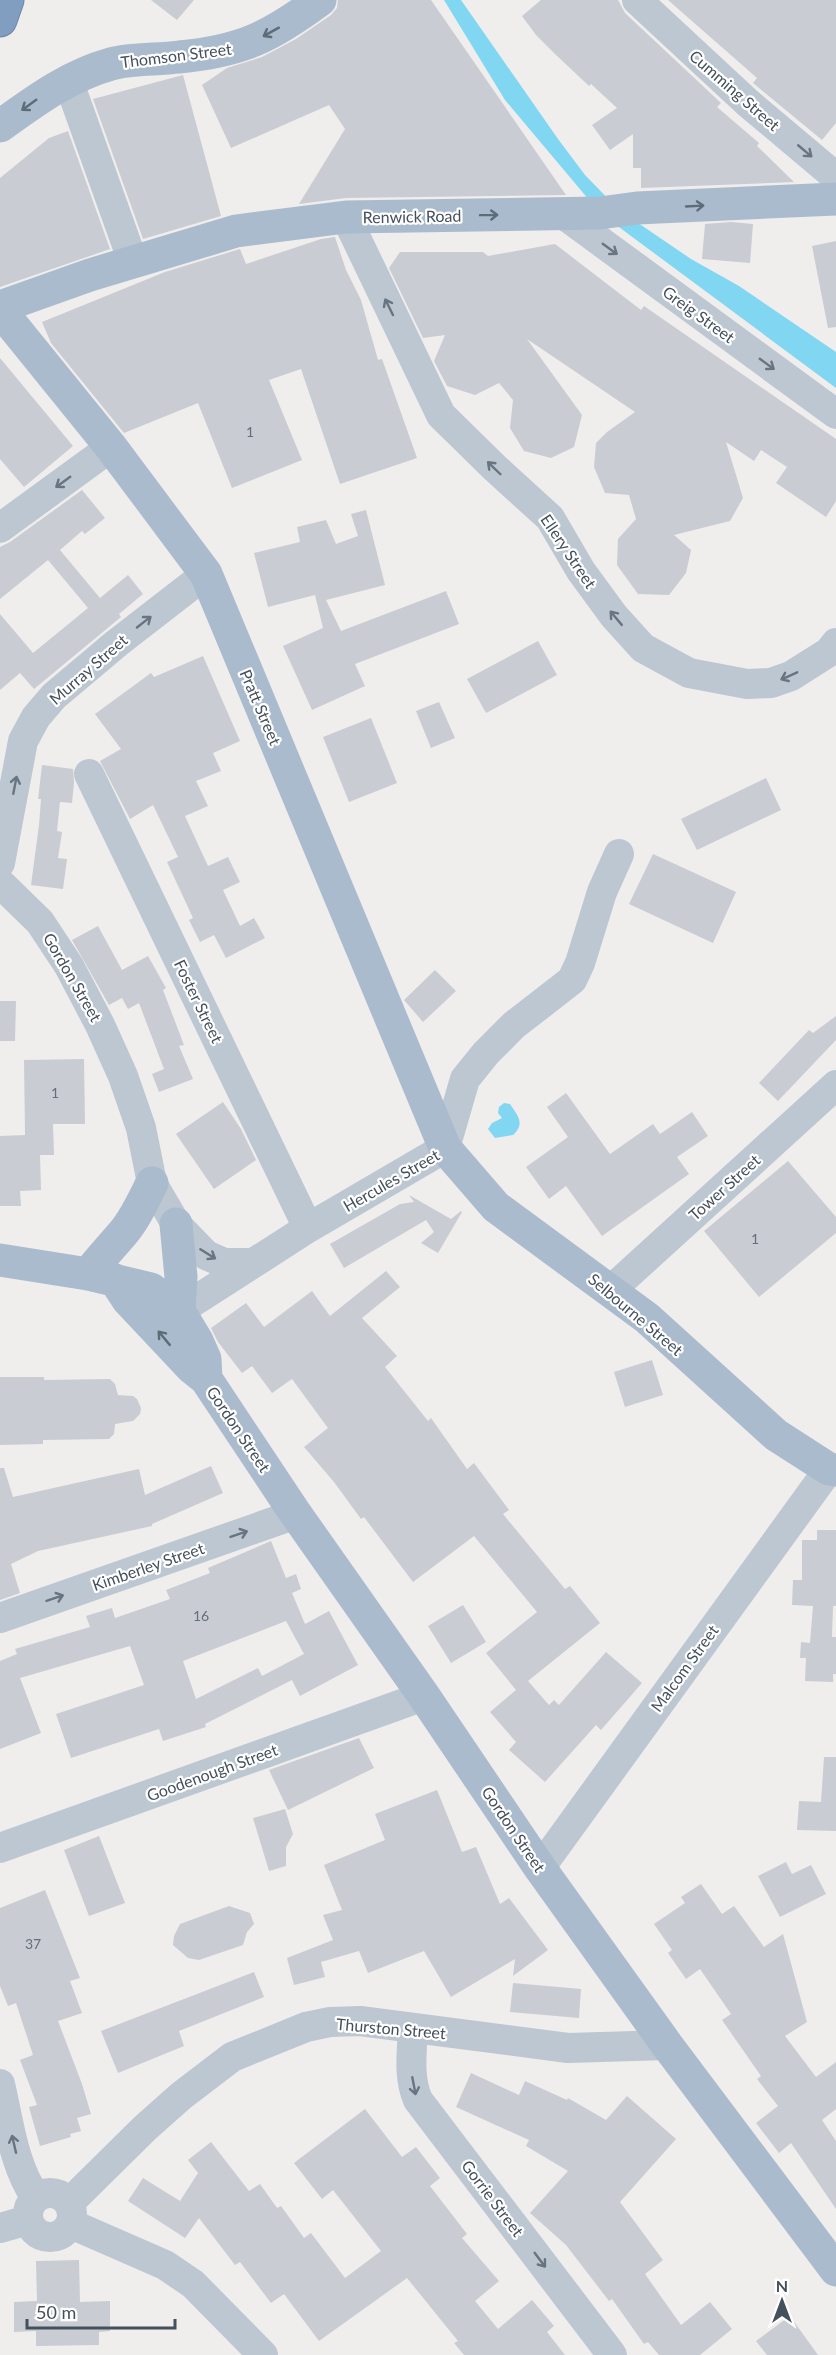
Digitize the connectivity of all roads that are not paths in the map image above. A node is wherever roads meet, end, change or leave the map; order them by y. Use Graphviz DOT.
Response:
graph roads {
  1 [pos="6,0"];
  2 [pos="320,0"];
  3 [pos="637,0"];
  4 [pos="0,3"];
  5 [pos="0,20"];
  6 [pos="68,80"];
  7 [pos="0,126"];
  8 [pos="835,198"];
  9 [pos="563,214"];
  10 [pos="384,216"];
  11 [pos="346,217"];
  12 [pos="133,262"];
  13 [pos="373,274"];
  14 [pos="0,309"];
  15 [pos="836,414"];
  16 [pos="111,447"];
  17 [pos="0,528"];
  18 [pos="206,574"];
  19 [pos="836,643"];
  20 [pos="89,774"];
  21 [pos="619,854"];
  22 [pos="0,863"];
  23 [pos="0,884"];
  24 [pos="836,1085"];
  25 [pos="445,1148"];
  26 [pos="152,1184"];
  27 [pos="176,1224"];
  28 [pos="308,1228"];
  29 [pos="0,1260"];
  30 [pos="250,1263"];
  31 [pos="102,1277"];
  32 [pos="611,1290"];
  33 [pos="179,1311"];
  34 [pos="206,1379"];
  35 [pos="833,1469"];
  36 [pos="296,1514"];
  37 [pos="0,1618"];
  38 [pos="424,1696"];
  39 [pos="0,1848"];
  40 [pos="540,1868"];
  41 [pos="413,2028"];
  42 [pos="667,2045"];
  43 [pos="0,2084"];
  44 [pos="70,2214"];
  45 [pos="21,2215"];
  46 [pos="836,2270"];
  47 [pos="263,2355"];
  48 [pos="612,2355"];
  1 -- 4 [label="highway"];
  1 -- 5 [label="highway"];
  2 -- 6 [label="main road, Thomson Street, one-way"];
  3 -- 8 [label="street, Cumming Street, one-way"];
  6 -- 7 [label="main road, Thomson Street, one-way"];
  6 -- 12 [label="street"];
  9 -- 8 [label="main road, Renwick Road, one-way"];
  10 -- 9 [label="main road, Renwick Road, one-way"];
  9 -- 15 [label="street, Greig Street, one-way"];
  10 -- 11 [label="main road, Renwick Road"];
  10 -- 13 [label="street"];
  11 -- 12 [label="main road, Renwick Road"];
  11 -- 13 [label="street, Ellery Street"];
  12 -- 14 [label="main road, Renwick Road"];
  19 -- 13 [label="street, Ellery Street, one-way"];
  14 -- 16 [label="main road, Pratt Street"];
  16 -- 17 [label="street, one-way"];
  16 -- 18 [label="main road, Pratt Street"];
  22 -- 18 [label="street, Murray Street, one-way"];
  18 -- 25 [label="main road, Pratt Street"];
  20 -- 28 [label="street, Foster Street"];
  21 -- 25 [label="street, Hercules Street"];
  23 -- 26 [label="street, Gordon Street"];
  24 -- 32 [label="street, Tower Street"];
  25 -- 28 [label="street, Hercules Street"];
  25 -- 32 [label="main road, Selbourne Street"];
  26 -- 27 [label="street, Gordon Street"];
  26 -- 31 [label="main road"];
  27 -- 30 [label="street, Gordon Street, one-way"];
  27 -- 33 [label="main road"];
  28 -- 30 [label="street, Hercules Street"];
  29 -- 31 [label="main road"];
  30 -- 33 [label="street"];
  31 -- 33 [label="main road"];
  34 -- 31 [label="main road, one-way"];
  32 -- 35 [label="main road, Selbourne Street"];
  33 -- 34 [label="main road"];
  34 -- 36 [label="main road, Gordon Street"];
  35 -- 40 [label="street, Malcom Street"];
  37 -- 36 [label="street, Kimberley Street, one-way"];
  36 -- 38 [label="main road, Gordon Street"];
  38 -- 39 [label="street, Goodenough Street"];
  38 -- 40 [label="main road, Gordon Street"];
  40 -- 42 [label="main road, Gordon Street"];
  41 -- 42 [label="street, Thurston Street"];
  41 -- 44 [label="street, Thurston Street"];
  41 -- 48 [label="street, Gorrie Street, one-way"];
  42 -- 46 [label="main road, Gordon Street"];
  45 -- 43 [label="street, one-way"];
  44 -- 45 [label="street"];
  44 -- 45 [label="street"];
  44 -- 47 [label="street"];
}
